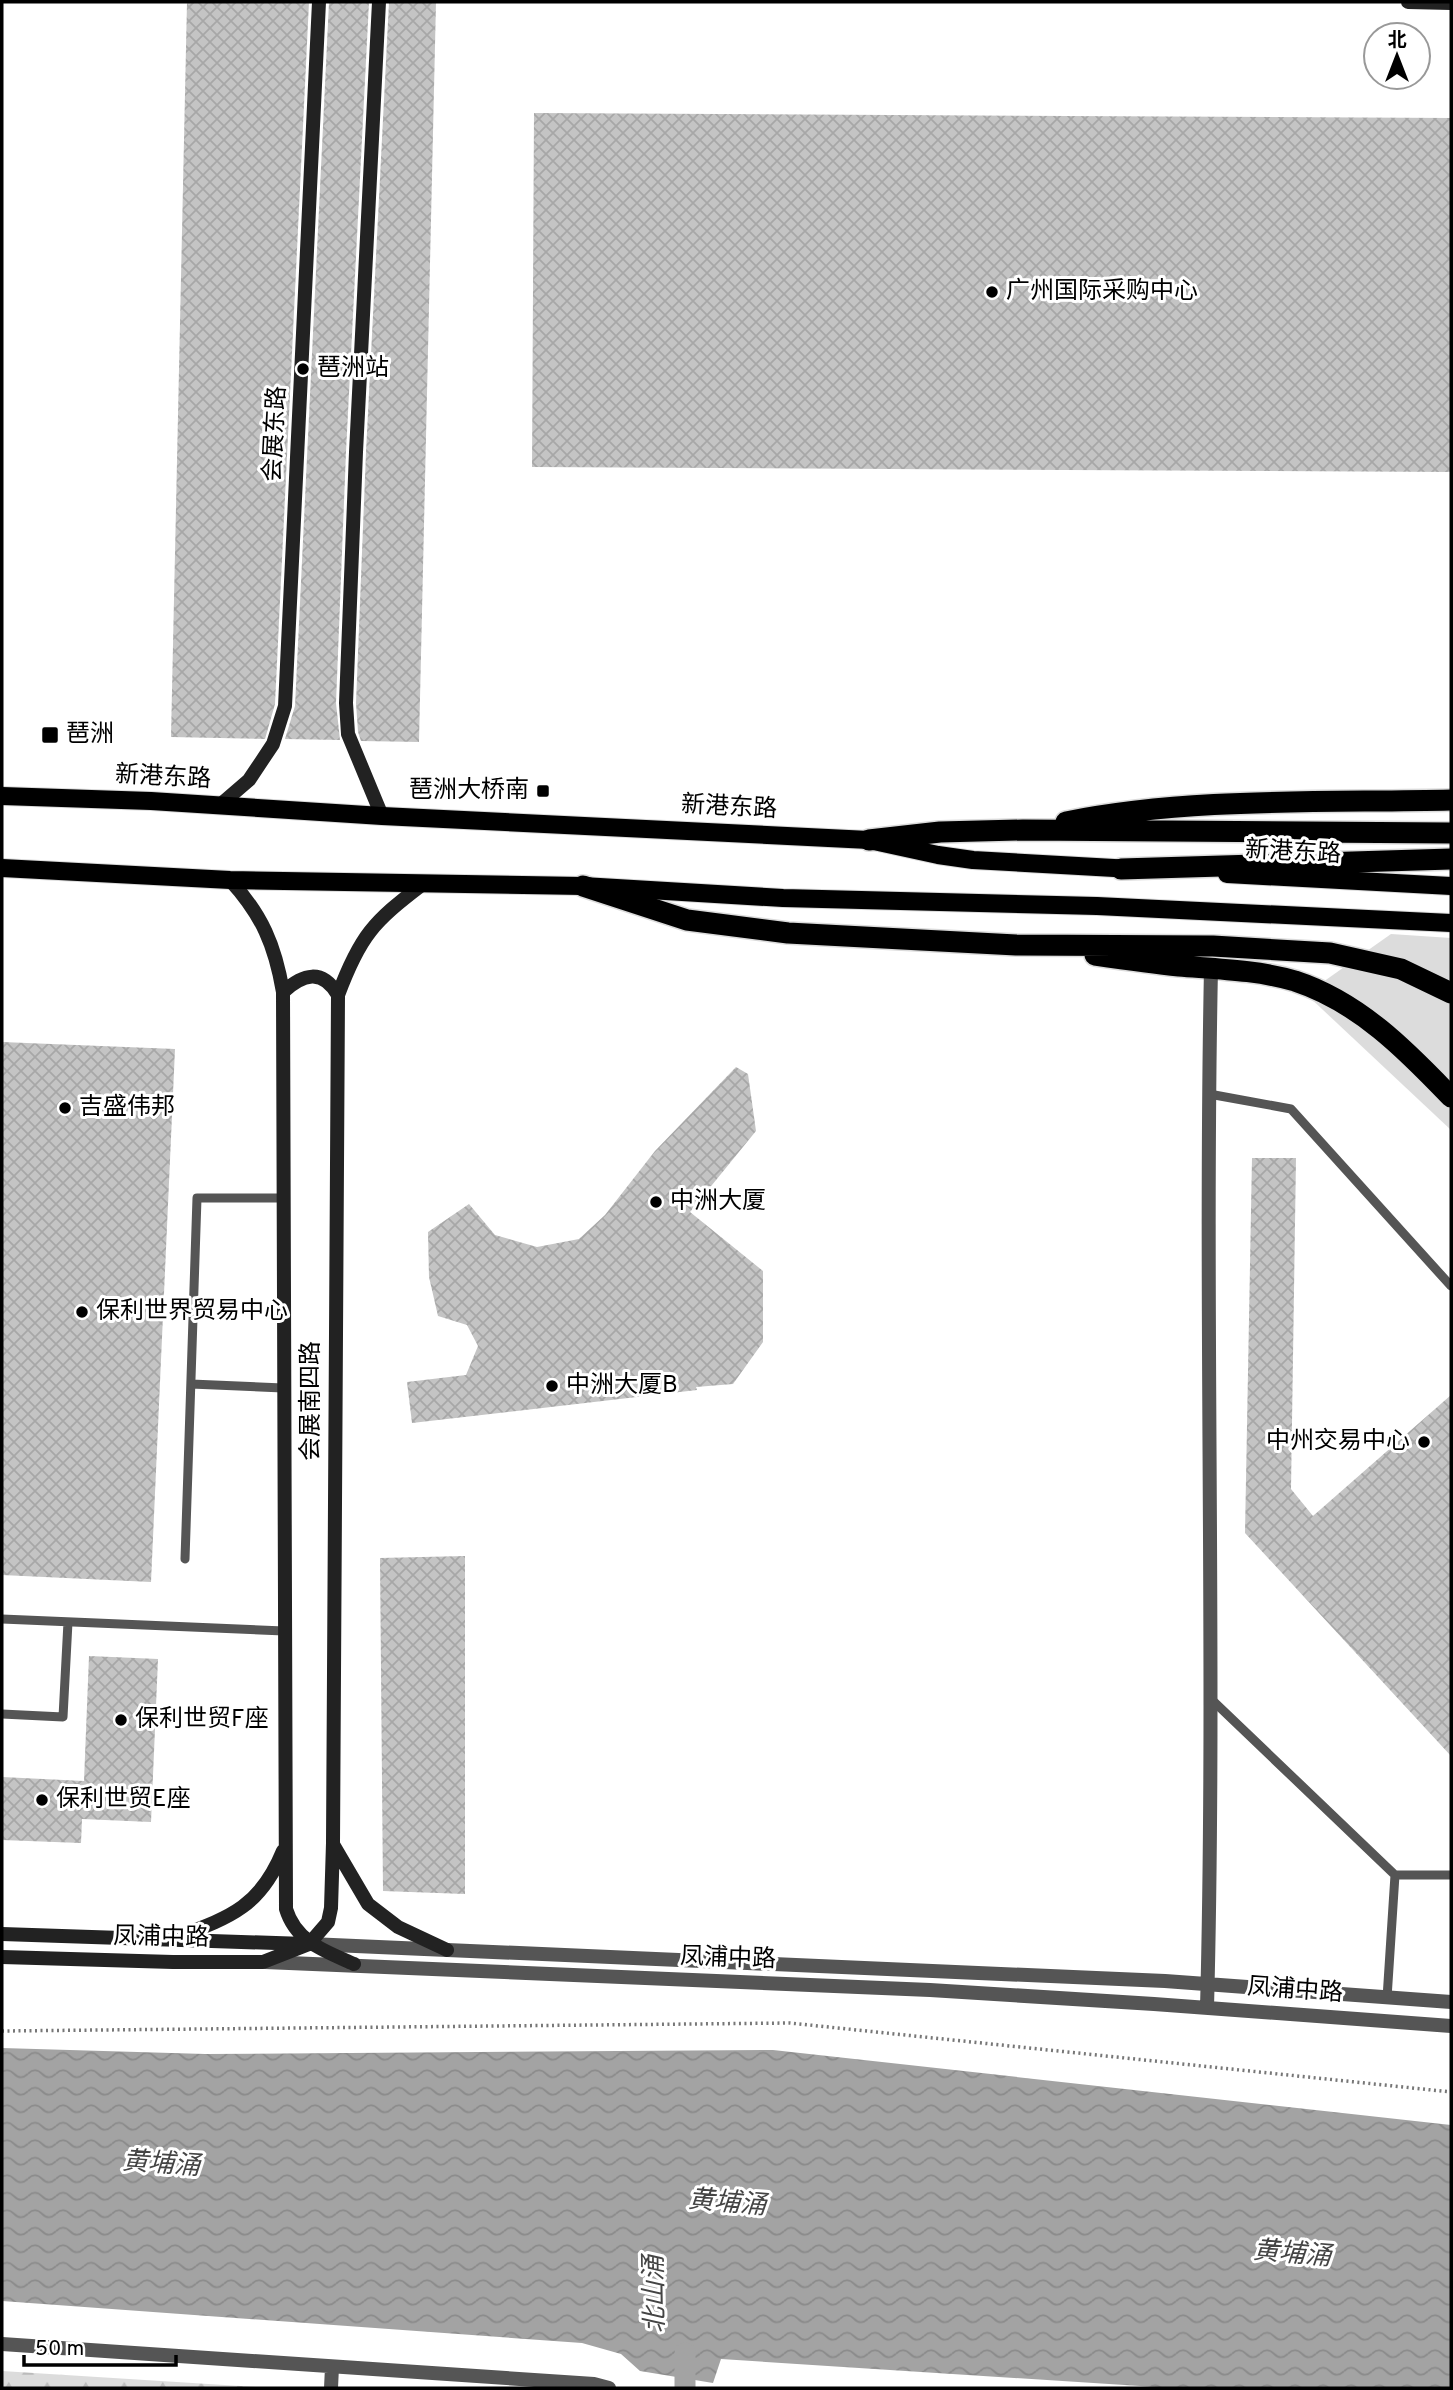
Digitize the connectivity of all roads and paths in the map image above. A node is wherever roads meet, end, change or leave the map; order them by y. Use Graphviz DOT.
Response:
graph roads {
  1 [pos="319,2"];
  2 [pos="379,2"];
  3 [pos="1408,2"];
  4 [pos="1451,3"];
  5 [pos="2,796"];
  6 [pos="1451,800"];
  7 [pos="220,805"];
  8 [pos="382,816"];
  9 [pos="1023,830"];
  10 [pos="1451,833"];
  11 [pos="869,840"];
  12 [pos="1451,859"];
  13 [pos="2,868"];
  14 [pos="1121,869"];
  15 [pos="230,880"];
  16 [pos="423,884"];
  17 [pos="583,886"];
  18 [pos="1451,886"];
  19 [pos="1451,922"];
  20 [pos="1016,945"];
  21 [pos="1211,968"];
  22 [pos="283,992"];
  23 [pos="1451,993"];
  24 [pos="338,995"];
  25 [pos="1209,1094"];
  26 [pos="1451,1097"];
  27 [pos="282,1198"];
  28 [pos="1451,1286"];
  29 [pos="191,1384"];
  30 [pos="283,1388"];
  31 [pos="185,1559"];
  32 [pos="2,1619"];
  33 [pos="68,1622"];
  34 [pos="284,1631"];
  35 [pos="1210,1698"];
  36 [pos="2,1714"];
  37 [pos="286,1843"];
  38 [pos="332,1843"];
  39 [pos="1395,1875"];
  40 [pos="1451,1875"];
  41 [pos="2,1934"];
  42 [pos="171,1939"];
  43 [pos="309,1944"];
  44 [pos="447,1950"];
  45 [pos="2,1958"];
  46 [pos="263,1962"];
  47 [pos="354,1964"];
  48 [pos="1207,1983"];
  49 [pos="1387,1997"];
  50 [pos="1451,2002"];
  51 [pos="1207,2008"];
  52 [pos="1451,2026"];
  53 [pos="2,2031"];
  54 [pos="1451,2092"];
  55 [pos="2,2344"];
  56 [pos="332,2367"];
  57 [pos="331,2388"];
  58 [pos="609,2388"];
  1 -- 7 [label="street, 会展东路"];
  2 -- 8 [label="street"];
  3 -- 4 [label="street"];
  5 -- 7 [label="main road, 新港东路"];
  6 -- 9 [label="highway"];
  7 -- 8 [label="main road, 新港东路"];
  8 -- 11 [label="main road, 新港东路"];
  9 -- 10 [label="highway"];
  9 -- 11 [label="highway"];
  11 -- 14 [label="main road, 新港东路"];
  12 -- 14 [label="highway"];
  13 -- 15 [label="main road"];
  14 -- 18 [label="main road, 新港东路"];
  15 -- 16 [label="main road"];
  15 -- 22 [label="street, 会展南四路"];
  16 -- 17 [label="main road"];
  16 -- 24 [label="street, 会展南四路"];
  17 -- 19 [label="main road"];
  17 -- 20 [label="highway"];
  20 -- 21 [label="highway"];
  20 -- 23 [label="highway"];
  21 -- 25 [label="street"];
  21 -- 26 [label="highway"];
  22 -- 24 [label="street"];
  22 -- 27 [label="street, 会展南四路"];
  24 -- 38 [label="street, 会展南四路"];
  25 -- 28 [label="lane"];
  25 -- 35 [label="street"];
  27 -- 29 [label="lane"];
  27 -- 30 [label="street, 会展南四路"];
  29 -- 30 [label="lane"];
  29 -- 31 [label="lane"];
  30 -- 34 [label="street, 会展南四路"];
  32 -- 33 [label="lane"];
  33 -- 34 [label="lane"];
  33 -- 36 [label="lane"];
  34 -- 37 [label="street, 会展南四路"];
  35 -- 39 [label="lane"];
  35 -- 48 [label="street"];
  37 -- 42 [label="street"];
  37 -- 43 [label="street, 会展南四路"];
  38 -- 43 [label="street, 会展南四路"];
  38 -- 44 [label="street"];
  39 -- 40 [label="lane"];
  39 -- 49 [label="lane"];
  41 -- 42 [label="street, 凤浦中路"];
  42 -- 43 [label="street, 凤浦中路"];
  43 -- 44 [label="street, 凤浦中路"];
  43 -- 46 [label="street"];
  43 -- 47 [label="street, 会展南四路"];
  44 -- 48 [label="street, 凤浦中路"];
  45 -- 46 [label="street, 凤浦中路"];
  46 -- 47 [label="street, 凤浦中路"];
  47 -- 51 [label="street, 凤浦中路"];
  48 -- 49 [label="street, 凤浦中路"];
  48 -- 51 [label="street"];
  49 -- 50 [label="street, 凤浦中路"];
  51 -- 52 [label="street, 凤浦中路"];
  53 -- 54 [label="path"];
  55 -- 56 [label="street"];
  56 -- 57 [label="street"];
  56 -- 58 [label="street"];
}
